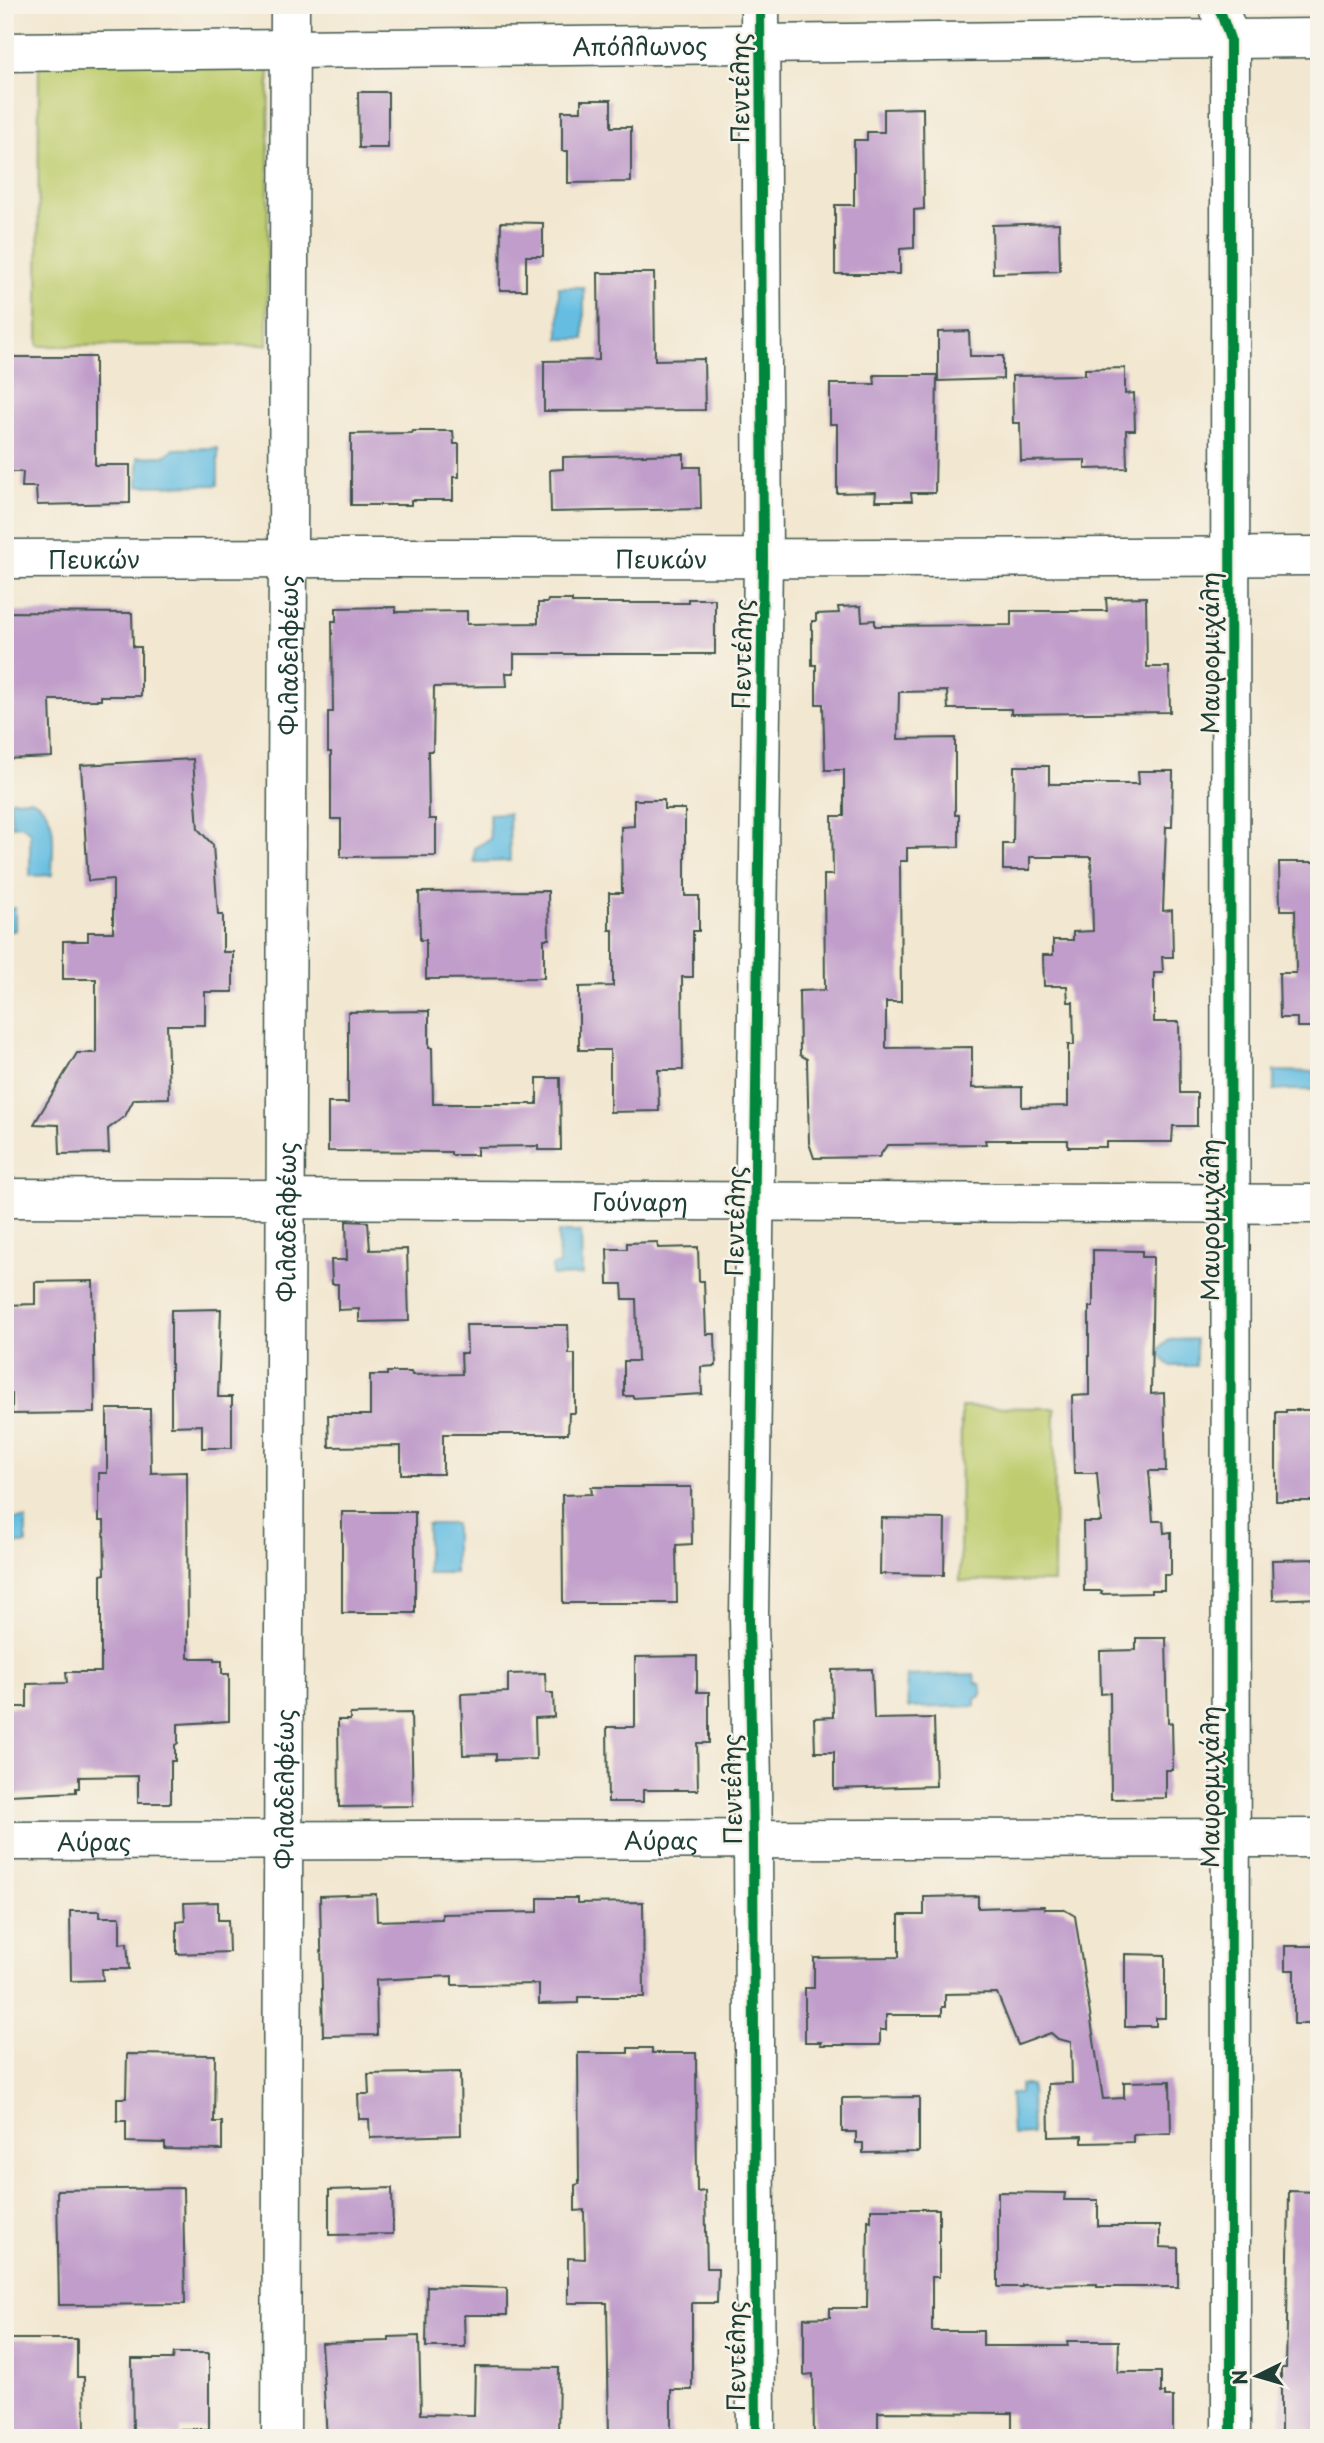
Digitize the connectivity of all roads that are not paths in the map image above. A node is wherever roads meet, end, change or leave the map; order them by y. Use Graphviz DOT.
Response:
graph roads {
  1 [pos="290,5"];
  2 [pos="760,5"];
  3 [pos="1231,16"];
  4 [pos="1319,38"];
  5 [pos="759,44"];
  6 [pos="290,49"];
  7 [pos="5,52"];
  8 [pos="1319,555"];
  9 [pos="288,556"];
  10 [pos="1230,556"];
  11 [pos="763,558"];
  12 [pos="5,559"];
  13 [pos="5,1199"];
  14 [pos="286,1200"];
  15 [pos="755,1201"];
  16 [pos="1230,1203"];
  17 [pos="1319,1204"];
  18 [pos="1230,1838"];
  19 [pos="1319,1838"];
  20 [pos="753,1840"];
  21 [pos="5,1841"];
  22 [pos="284,1841"];
  23 [pos="281,2438"];
  24 [pos="756,2438"];
  25 [pos="1231,2438"];
  1 -- 6 [label="street, Φιλαδελφέως"];
  2 -- 5 [label="street, Πεντέλης"];
  3 -- 4 [label="street, Απόλλωνος"];
  3 -- 5 [label="street, Απόλλωνος"];
  3 -- 10 [label="street, Μαυρομιχάλη"];
  5 -- 6 [label="street, Απόλλωνος"];
  5 -- 11 [label="street, Πεντέλης"];
  6 -- 7 [label="street, Απόλλωνος"];
  6 -- 9 [label="street, Φιλαδελφέως"];
  8 -- 10 [label="street, Πευκών"];
  9 -- 11 [label="street, Πευκών"];
  9 -- 12 [label="street, Πευκών"];
  9 -- 14 [label="street, Φιλαδελφέως"];
  10 -- 11 [label="street, Πευκών"];
  10 -- 16 [label="street, Μαυρομιχάλη"];
  11 -- 15 [label="street, Πεντέλης"];
  13 -- 14 [label="street, Γούναρη"];
  14 -- 15 [label="street, Γούναρη"];
  14 -- 22 [label="street, Φιλαδελφέως"];
  15 -- 16 [label="street, Γούναρη"];
  15 -- 20 [label="street, Πεντέλης"];
  16 -- 17 [label="street, Γούναρη"];
  16 -- 18 [label="street, Μαυρομιχάλη"];
  18 -- 19 [label="street, Αύρας"];
  18 -- 20 [label="street, Αύρας"];
  18 -- 25 [label="street, Μαυρομιχάλη"];
  20 -- 22 [label="street, Αύρας"];
  20 -- 24 [label="street, Πεντέλης"];
  21 -- 22 [label="street, Αύρας"];
  22 -- 23 [label="street, Φιλαδελφέως"];
}
